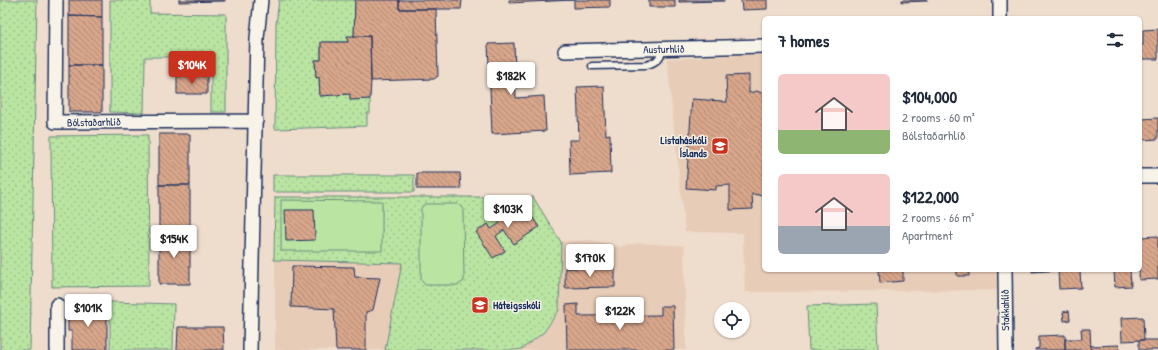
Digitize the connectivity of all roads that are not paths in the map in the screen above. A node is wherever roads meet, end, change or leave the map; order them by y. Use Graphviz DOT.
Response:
graph roads {
  1 [pos="56,0"];
  2 [pos="261,0"];
  3 [pos="1000,0"];
  4 [pos="1000,16"];
  5 [pos="762,46"];
  6 [pos="664,49"];
  7 [pos="565,51"];
  8 [pos="592,66"];
  9 [pos="256,121"];
  10 [pos="1142,176"];
  11 [pos="1158,176"];
  12 [pos="1005,272"];
  13 [pos="57,305"];
  14 [pos="57,350"];
  15 [pos="250,350"];
  16 [pos="1006,350"];
  1 -- 9 [label="street, Bólstaðarhlíð"];
  2 -- 9 [label="street"];
  3 -- 4 [label="street"];
  5 -- 6 [label="street, Austurhlíð"];
  6 -- 7 [label="street, Austurhlíð"];
  6 -- 8 [label="lane"];
  9 -- 15 [label="street"];
  10 -- 11 [label="street"];
  12 -- 16 [label="street, Stakkahlíð"];
  13 -- 14 [label="street"];
}
